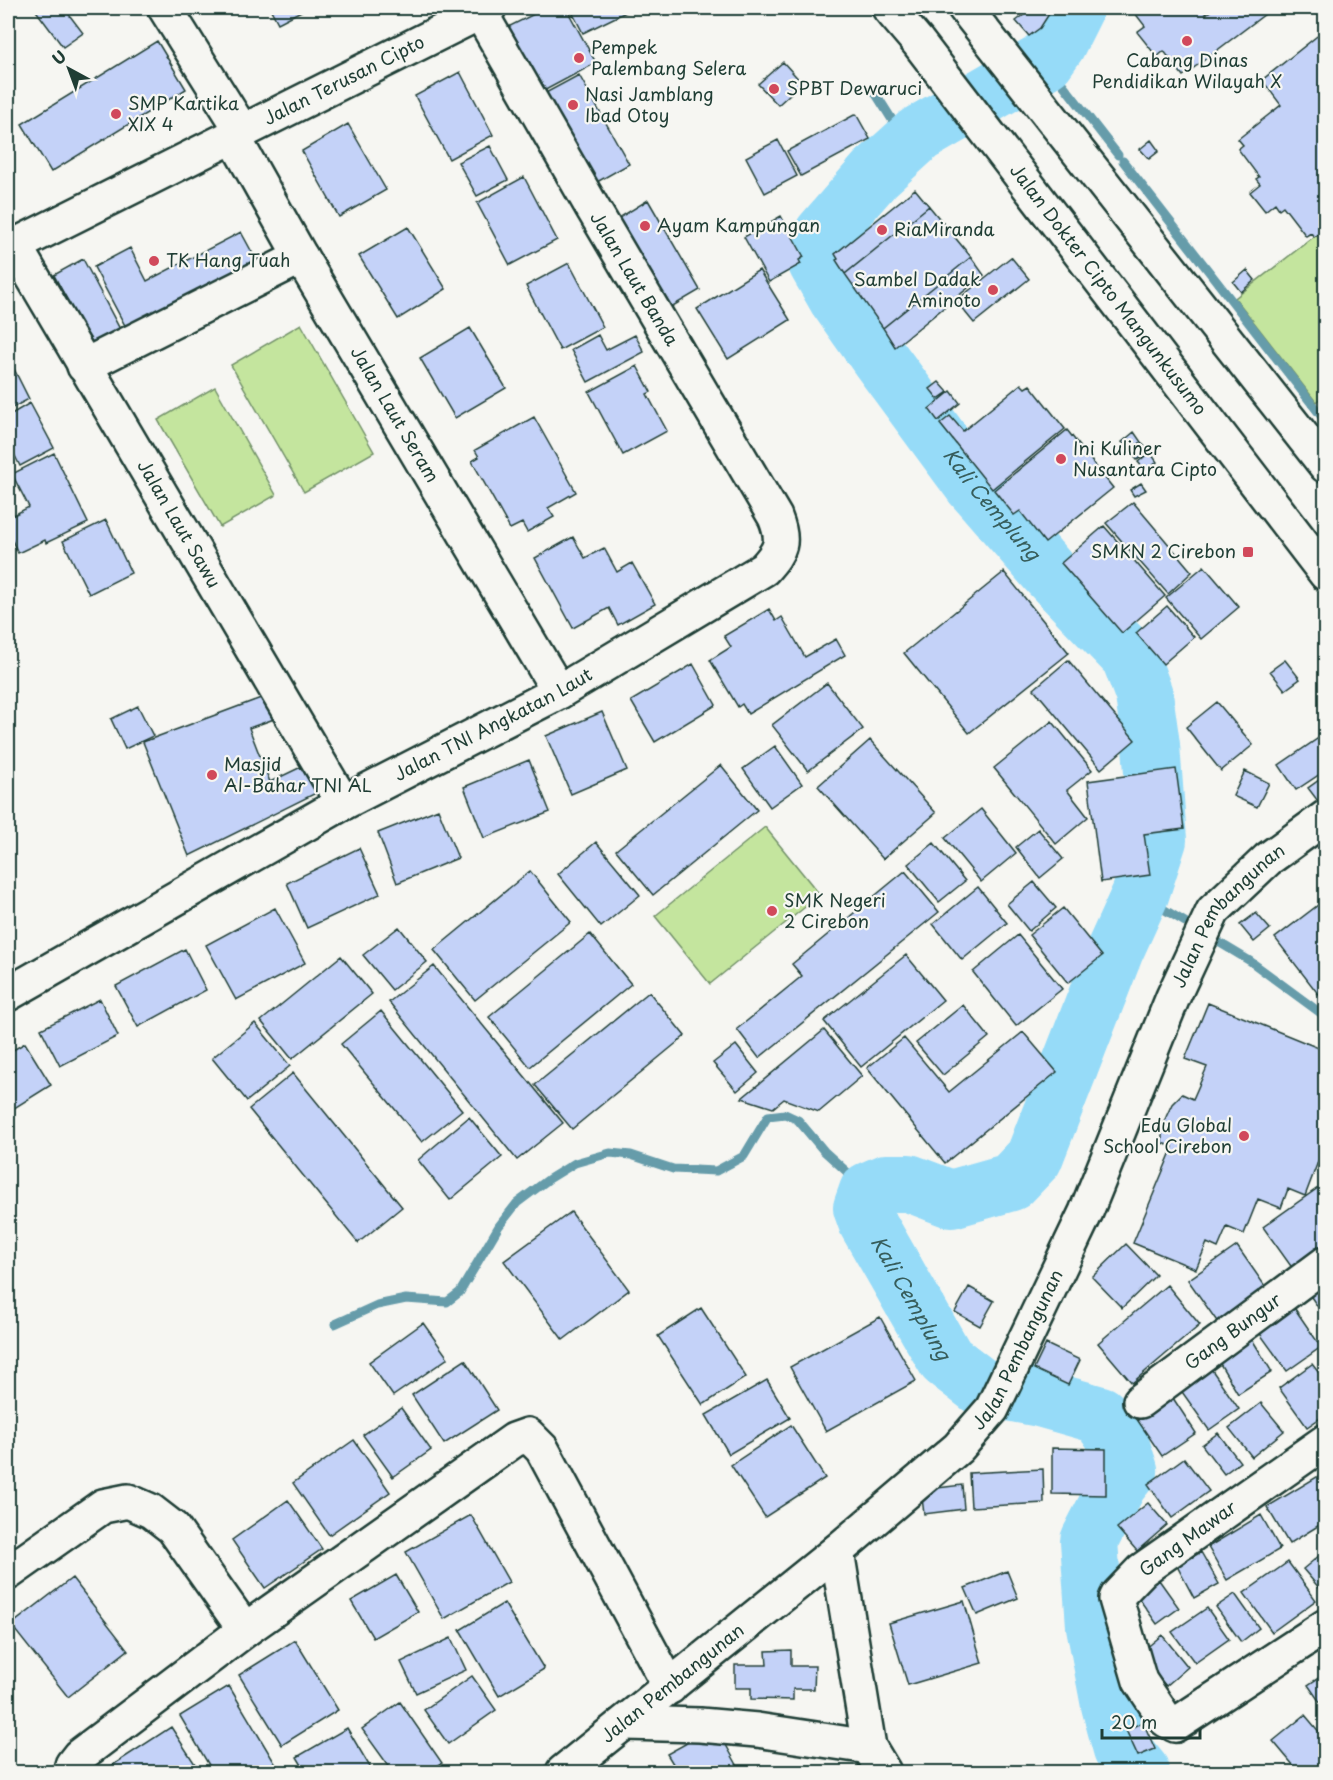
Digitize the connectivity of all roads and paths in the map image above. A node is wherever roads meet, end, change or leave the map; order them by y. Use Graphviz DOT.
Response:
graph roads {
  1 [pos="165,8"];
  2 [pos="889,8"];
  3 [pos="965,8"];
  4 [pos="484,10"];
  5 [pos="237,133"];
  6 [pos="11,247"];
  7 [pos="301,257"];
  8 [pos="84,366"];
  9 [pos="1326,466"];
  10 [pos="780,548"];
  11 [pos="1326,574"];
  12 [pos="559,692"];
  13 [pos="343,803"];
  14 [pos="1326,818"];
  15 [pos="8,994"];
  16 [pos="1326,1263"];
  17 [pos="1140,1401"];
  18 [pos="1326,1441"];
  19 [pos="837,1551"];
  20 [pos="8,1573"];
  21 [pos="1326,1626"];
  22 [pos="245,1630"];
  23 [pos="670,1686"];
  24 [pos="626,1723"];
  25 [pos="877,1760"];
  26 [pos="71,1773"];
  27 [pos="563,1773"];
  1 -- 5 [label="street, Jalan Laut Seram"];
  2 -- 11 [label="street, Jalan Dokter Cipto Mangunkusumo"];
  3 -- 9 [label="street"];
  4 -- 5 [label="street, Jalan Terusan Cipto"];
  4 -- 10 [label="street, Jalan Laut Banda"];
  5 -- 6 [label="street, Jalan Terusan Cipto"];
  5 -- 7 [label="street, Jalan Laut Seram"];
  6 -- 8 [label="street, Jalan Laut Sawu"];
  7 -- 8 [label="street"];
  7 -- 12 [label="street, Jalan Laut Seram"];
  8 -- 13 [label="street, Jalan Laut Sawu"];
  10 -- 12 [label="street, Jalan TNI Angkatan Laut"];
  12 -- 13 [label="street, Jalan TNI Angkatan Laut"];
  13 -- 15 [label="street, Jalan TNI Angkatan Laut"];
  14 -- 19 [label="street, Jalan Pembangunan"];
  16 -- 17 [label="street, Gang Bungur"];
  18 -- 21 [label="street, Gang Mawar"];
  19 -- 23 [label="street, Jalan Pembangunan"];
  19 -- 25 [label="street"];
  20 -- 22 [label="street"];
  22 -- 23 [label="street"];
  22 -- 26 [label="street"];
  23 -- 24 [label="street, Jalan Pembangunan"];
  24 -- 25 [label="street"];
  24 -- 27 [label="street, Jalan Pembangunan"];
}
